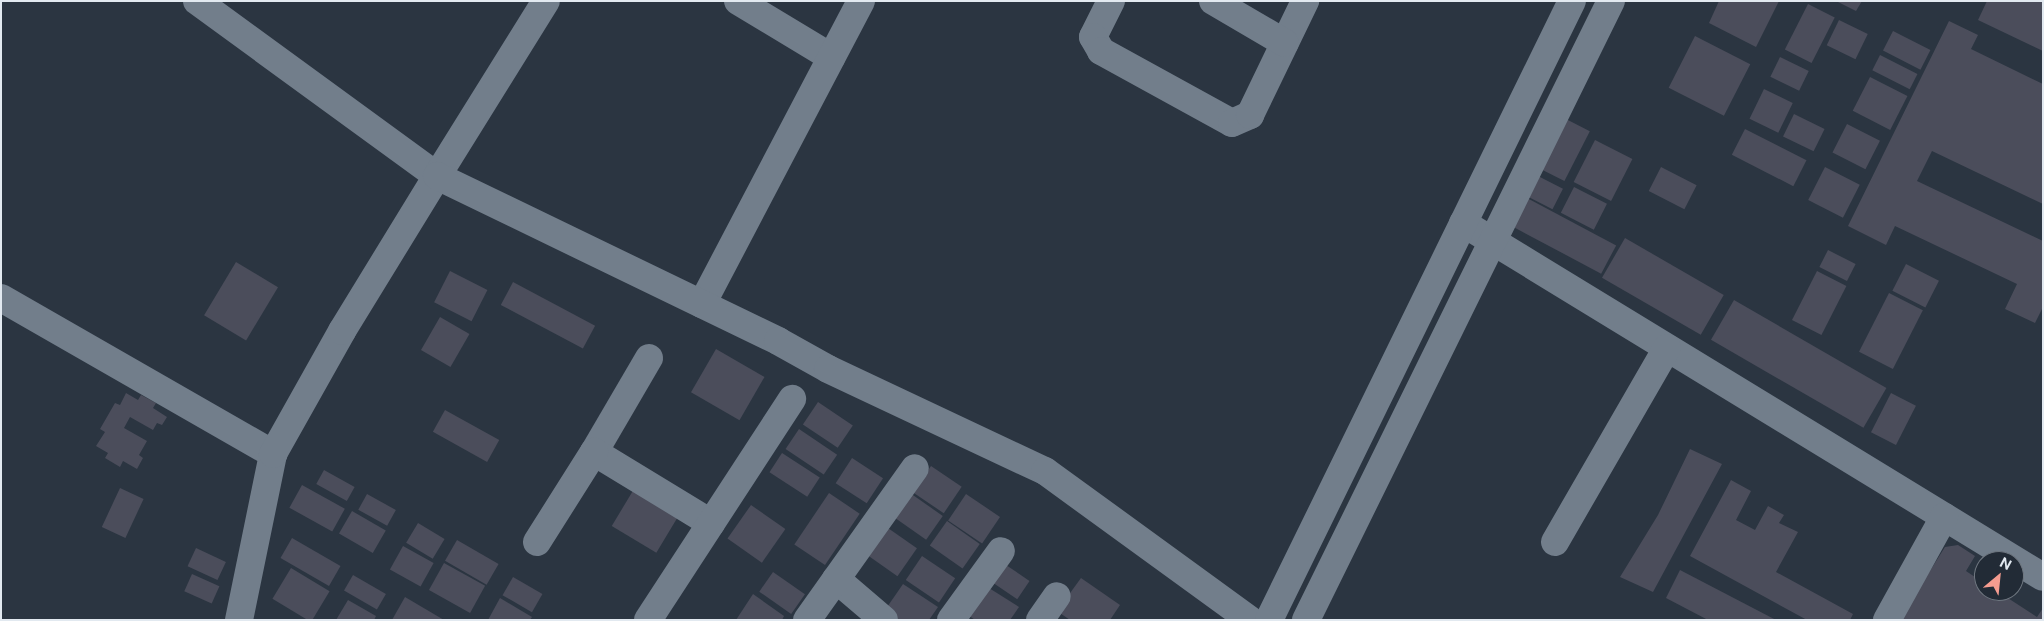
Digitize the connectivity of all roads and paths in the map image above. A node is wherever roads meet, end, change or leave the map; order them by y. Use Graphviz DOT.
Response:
graph roads {
  1 [pos="546,1"];
  2 [pos="738,1"];
  3 [pos="861,1"];
  4 [pos="1111,1"];
  5 [pos="1213,1"];
  6 [pos="1305,1"];
  7 [pos="1572,1"];
  8 [pos="1611,1"];
  9 [pos="201,2"];
  10 [pos="1285,43"];
  11 [pos="831,57"];
  12 [pos="437,176"];
  13 [pos="1463,223"];
  14 [pos="1492,241"];
  15 [pos="3,304"];
  16 [pos="702,304"];
  17 [pos="1667,348"];
  18 [pos="649,358"];
  19 [pos="792,399"];
  20 [pos="594,452"];
  21 [pos="273,454"];
  22 [pos="914,468"];
  23 [pos="1944,517"];
  24 [pos="710,523"];
  25 [pos="537,542"];
  26 [pos="1554,542"];
  27 [pos="1001,551"];
  28 [pos="2043,578"];
  29 [pos="836,579"];
  30 [pos="1058,596"];
  31 [pos="239,620"];
  32 [pos="648,620"];
  33 [pos="808,620"];
  34 [pos="884,620"];
  35 [pos="951,620"];
  36 [pos="1040,620"];
  37 [pos="1250,620"];
  38 [pos="1269,620"];
  39 [pos="1306,620"];
  40 [pos="1887,620"];
  1 -- 12 [label="street"];
  2 -- 11 [label="street"];
  3 -- 11 [label="street"];
  4 -- 10 [label="street"];
  5 -- 10 [label="street"];
  6 -- 10 [label="street"];
  7 -- 13 [label="street"];
  8 -- 14 [label="street"];
  9 -- 12 [label="street"];
  11 -- 16 [label="street"];
  12 -- 16 [label="street"];
  12 -- 21 [label="street"];
  13 -- 14 [label="street"];
  13 -- 38 [label="street"];
  14 -- 17 [label="street"];
  14 -- 39 [label="street"];
  15 -- 21 [label="street"];
  16 -- 37 [label="street"];
  17 -- 23 [label="street"];
  17 -- 26 [label="street"];
  18 -- 20 [label="street"];
  19 -- 24 [label="street"];
  20 -- 24 [label="street"];
  20 -- 25 [label="street"];
  21 -- 31 [label="street"];
  22 -- 29 [label="street"];
  23 -- 28 [label="street"];
  23 -- 40 [label="street"];
  24 -- 32 [label="street"];
  27 -- 35 [label="street"];
  29 -- 33 [label="street"];
  29 -- 34 [label="street"];
  30 -- 36 [label="street"];
}
